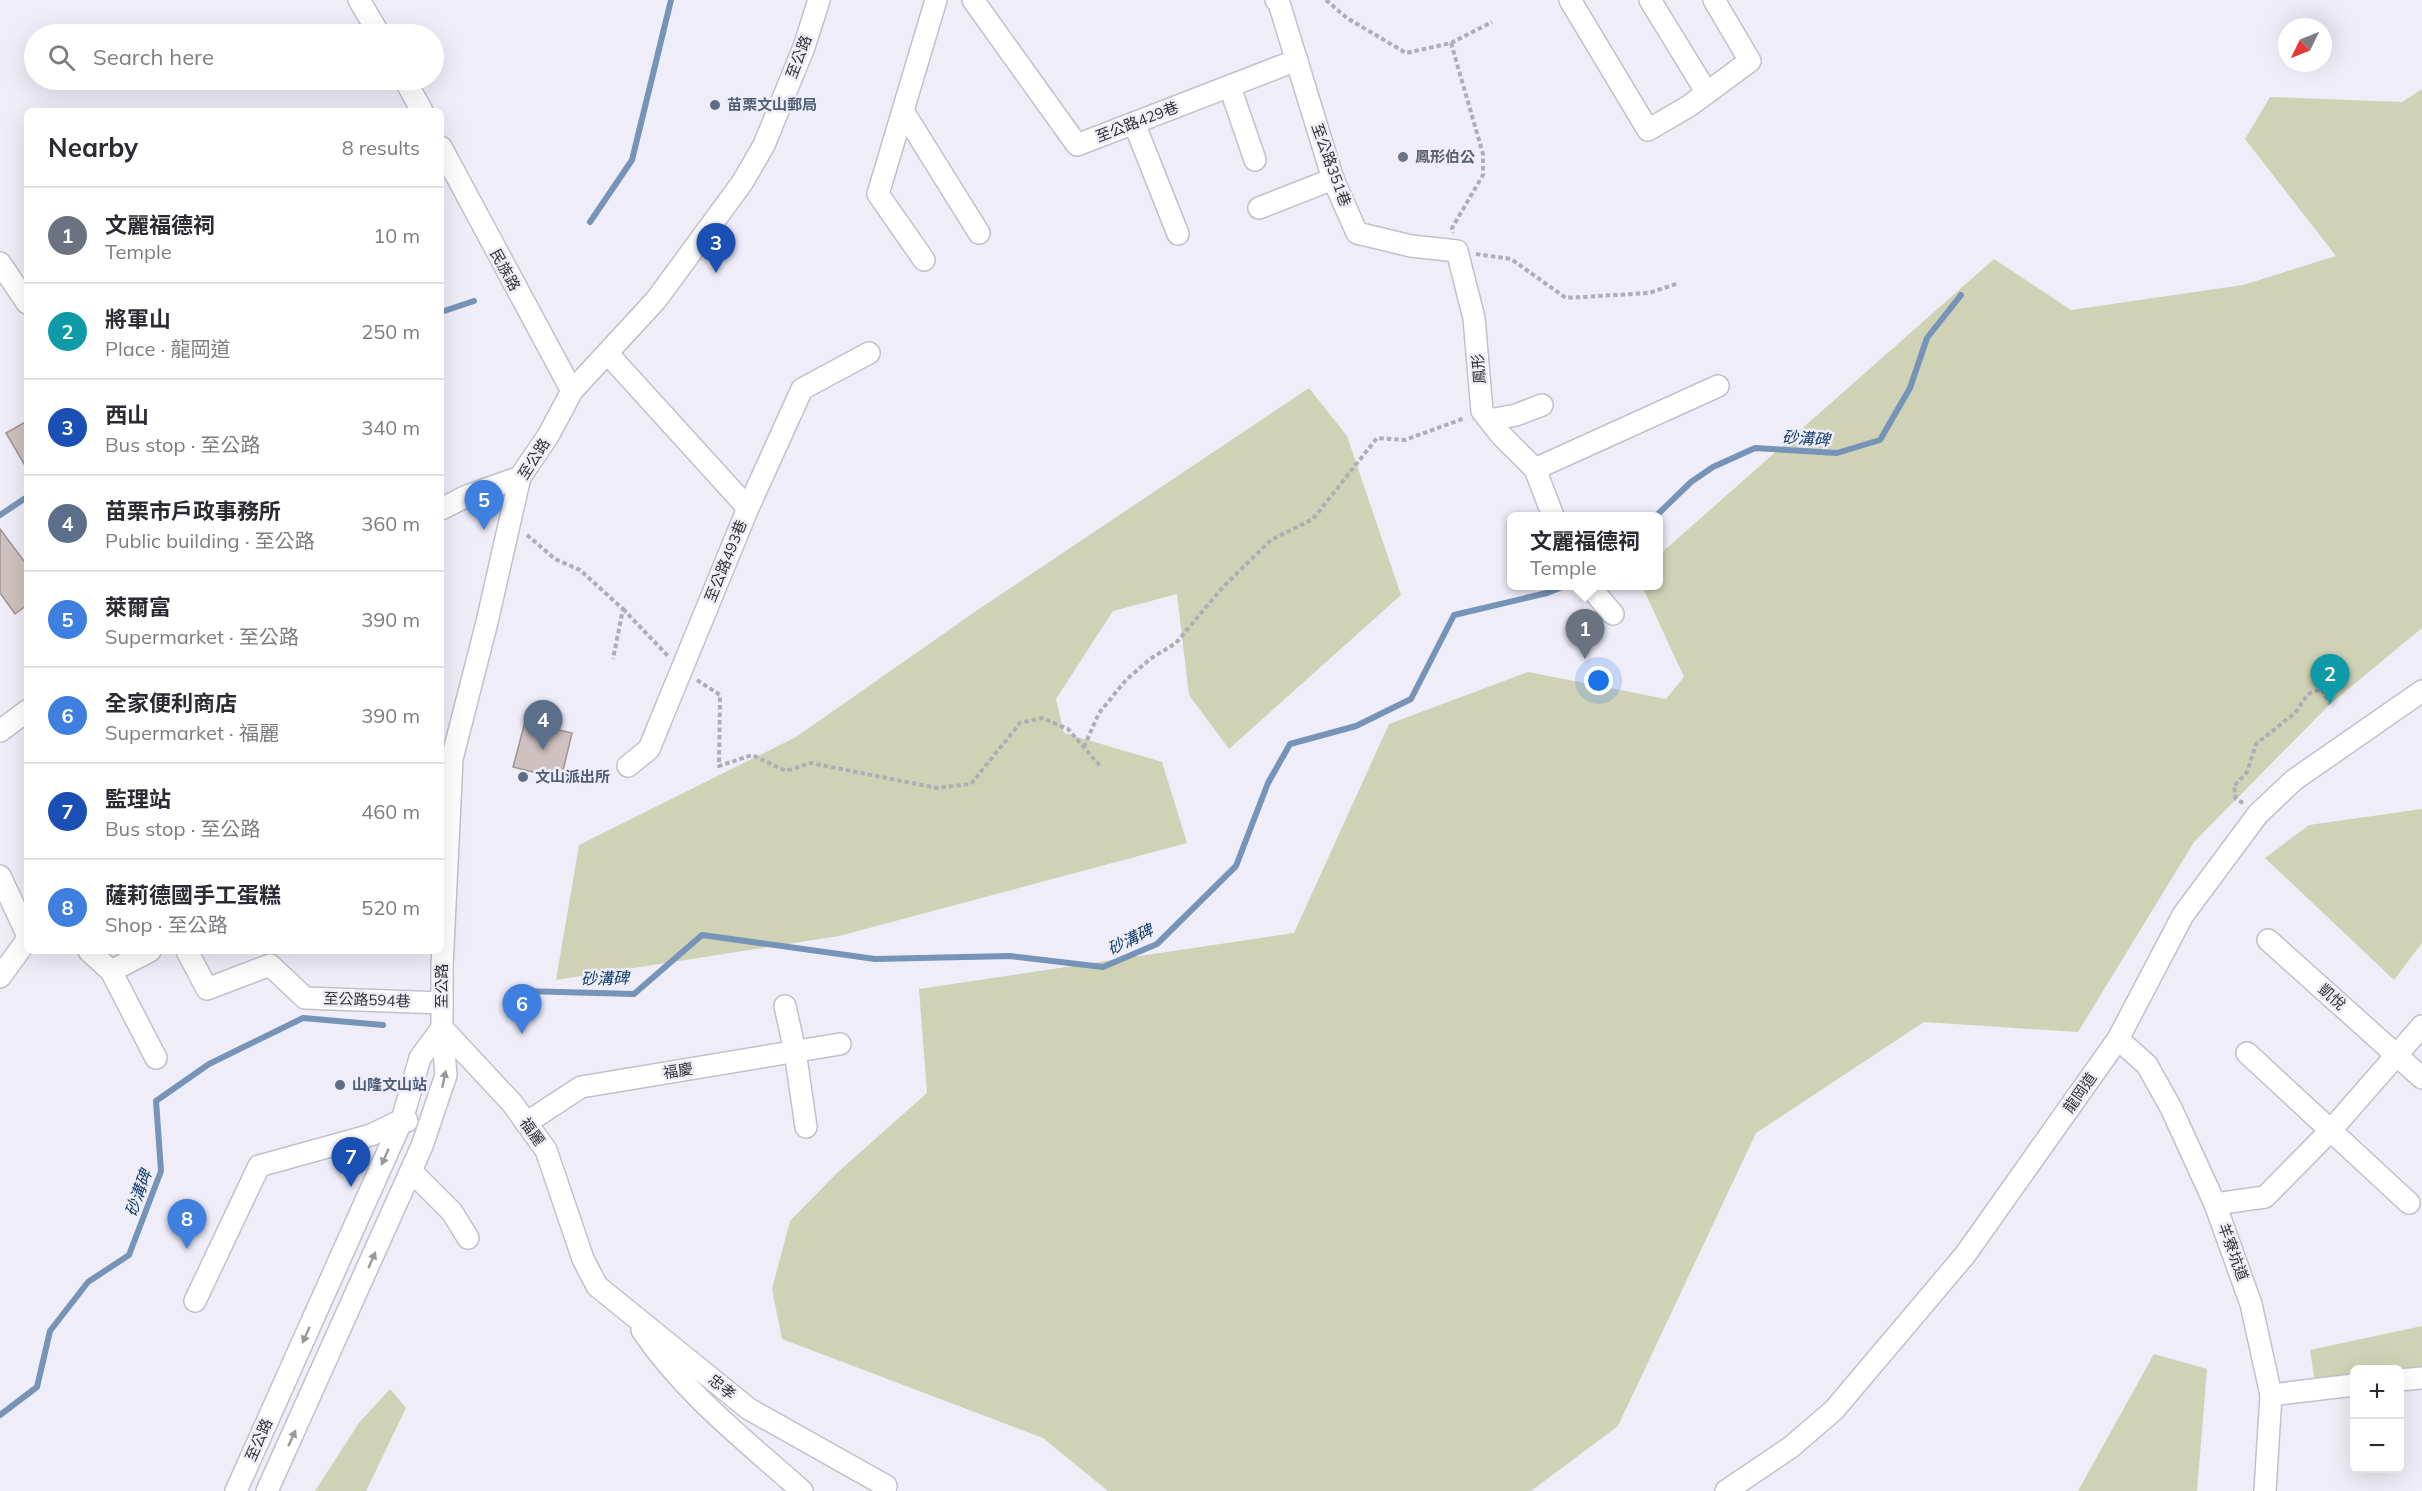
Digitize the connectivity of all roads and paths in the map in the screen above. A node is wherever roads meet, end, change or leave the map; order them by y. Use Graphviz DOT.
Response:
graph roads {
  1 [pos="359,0"];
  2 [pos="819,0"];
  3 [pos="936,0"];
  4 [pos="973,0"];
  5 [pos="1276,0"];
  6 [pos="1326,0"];
  7 [pos="1570,0"];
  8 [pos="1650,0"];
  9 [pos="1714,0"];
  10 [pos="1492,22"];
  11 [pos="373,24"];
  12 [pos="1451,43"];
  13 [pos="1297,60"];
  14 [pos="1230,87"];
  15 [pos="410,90"];
  16 [pos="1707,93"];
  17 [pos="420,108"];
  18 [pos="903,111"];
  19 [pos="1134,123"];
  20 [pos="444,153"];
  21 [pos="1255,160"];
  22 [pos="1333,179"];
  23 [pos="1259,208"];
  24 [pos="979,233"];
  25 [pos="1178,234"];
  26 [pos="1457,251"];
  27 [pos="924,260"];
  28 [pos="0,263"];
  29 [pos="1679,283"];
  30 [pos="24,299"];
  31 [pos="869,352"];
  32 [pos="608,354"];
  33 [pos="1718,386"];
  34 [pos="572,391"];
  35 [pos="1542,405"];
  36 [pos="1486,416"];
  37 [pos="1535,469"];
  38 [pos="520,477"];
  39 [pos="444,506"];
  40 [pos="748,508"];
  41 [pos="1551,512"];
  42 [pos="509,524"];
  43 [pos="1592,590"];
  44 [pos="623,609"];
  45 [pos="1613,614"];
  46 [pos="613,659"];
  47 [pos="682,670"];
  48 [pos="2422,691"];
  49 [pos="2330,704"];
  50 [pos="24,713"];
  51 [pos="1,727"];
  52 [pos="1084,747"];
  53 [pos="628,766"];
  54 [pos="1100,766"];
  55 [pos="445,813"];
  56 [pos="2258,814"];
  57 [pos="0,876"];
  58 [pos="444,876"];
  59 [pos="24,928"];
  60 [pos="2268,940"];
  61 [pos="24,944"];
  62 [pos="91,954"];
  63 [pos="144,954"];
  64 [pos="190,954"];
  65 [pos="443,954"];
  66 [pos="111,971"];
  67 [pos="0,977"];
  68 [pos="442,1003"];
  69 [pos="785,1006"];
  70 [pos="2422,1026"];
  71 [pos="442,1028"];
  72 [pos="2118,1039"];
  73 [pos="840,1044"];
  74 [pos="795,1052"];
  75 [pos="2247,1053"];
  76 [pos="2396,1054"];
  77 [pos="156,1058"];
  78 [pos="2422,1078"];
  79 [pos="402,1120"];
  80 [pos="526,1123"];
  81 [pos="429,1126"];
  82 [pos="806,1127"];
  83 [pos="2331,1130"];
  84 [pos="411,1171"];
  85 [pos="2409,1203"];
  86 [pos="2215,1204"];
  87 [pos="468,1238"];
  88 [pos="583,1259"];
  89 [pos="195,1301"];
  90 [pos="632,1315"];
  91 [pos="2422,1378"];
  92 [pos="2404,1380"];
  93 [pos="2350,1386"];
  94 [pos="2271,1395"];
  95 [pos="888,1489"];
  96 [pos="236,1491"];
  97 [pos="267,1491"];
  98 [pos="802,1491"];
  99 [pos="1726,1491"];
  100 [pos="2265,1491"];
  1 -- 11 [label="street"];
  2 -- 32 [label="street, 至公路"];
  3 -- 18 [label="street"];
  4 -- 19 [label="street, 至公路429巷"];
  5 -- 13 [label="street, 至公路351巷"];
  6 -- 12 [label="path"];
  7 -- 16 [label="street"];
  8 -- 16 [label="street"];
  9 -- 16 [label="street"];
  10 -- 12 [label="path"];
  12 -- 26 [label="path"];
  13 -- 14 [label="street, 至公路429巷"];
  13 -- 22 [label="street, 至公路351巷"];
  14 -- 19 [label="street, 至公路429巷"];
  14 -- 21 [label="street"];
  15 -- 17 [label="street"];
  18 -- 24 [label="street"];
  18 -- 27 [label="street"];
  19 -- 25 [label="street"];
  20 -- 34 [label="street, 民族路"];
  22 -- 23 [label="street"];
  22 -- 26 [label="street, 至公路351巷"];
  26 -- 29 [label="path"];
  26 -- 36 [label="street, 鳳形"];
  28 -- 30 [label="street"];
  31 -- 40 [label="street"];
  32 -- 34 [label="street, 至公路"];
  32 -- 40 [label="street, 至公路493巷"];
  33 -- 37 [label="street"];
  34 -- 38 [label="street, 至公路"];
  35 -- 36 [label="street"];
  36 -- 37 [label="street"];
  36 -- 52 [label="path"];
  37 -- 41 [label="street"];
  38 -- 39 [label="street"];
  38 -- 42 [label="street, 至公路"];
  40 -- 47 [label="street, 至公路493巷"];
  42 -- 44 [label="path"];
  42 -- 55 [label="street, 至公路"];
  43 -- 45 [label="street"];
  44 -- 46 [label="path"];
  44 -- 47 [label="path"];
  47 -- 52 [label="path"];
  47 -- 53 [label="street, 至公路493巷"];
  48 -- 56 [label="street, 龍岡道"];
  49 -- 56 [label="path"];
  50 -- 51 [label="street"];
  52 -- 54 [label="path"];
  55 -- 58 [label="street, 至公路"];
  56 -- 72 [label="street, 龍岡道"];
  57 -- 59 [label="street"];
  60 -- 76 [label="street, 凱悅"];
  61 -- 67 [label="street"];
  62 -- 66 [label="street"];
  63 -- 66 [label="street"];
  64 -- 68 [label="street, 至公路594巷"];
  65 -- 68 [label="street, 至公路"];
  66 -- 77 [label="street"];
  68 -- 71 [label="street, 至公路"];
  69 -- 74 [label="street"];
  70 -- 76 [label="street"];
  71 -- 79 [label="street, 至公路"];
  71 -- 80 [label="street, 福麗"];
  81 -- 71 [label="street, 至公路, one-way"];
  72 -- 86 [label="street, 羊寮坑道"];
  72 -- 99 [label="street, 龍岡道"];
  73 -- 74 [label="street, 福慶"];
  74 -- 80 [label="street, 福慶"];
  74 -- 82 [label="street"];
  75 -- 83 [label="street"];
  76 -- 78 [label="street, 凱悅"];
  76 -- 83 [label="street"];
  79 -- 81 [label="street"];
  79 -- 89 [label="street"];
  79 -- 96 [label="street, 至公路, one-way"];
  80 -- 88 [label="street, 福麗"];
  81 -- 84 [label="street, 至公路"];
  83 -- 85 [label="street"];
  83 -- 86 [label="street"];
  84 -- 87 [label="street"];
  97 -- 84 [label="street, 至公路, one-way"];
  86 -- 94 [label="street, 羊寮坑道"];
  88 -- 90 [label="street, 忠孝"];
  90 -- 95 [label="street, 忠孝"];
  90 -- 98 [label="street"];
  91 -- 92 [label="street"];
  93 -- 94 [label="street"];
  94 -- 100 [label="street, 羊寮坑道"];
}
